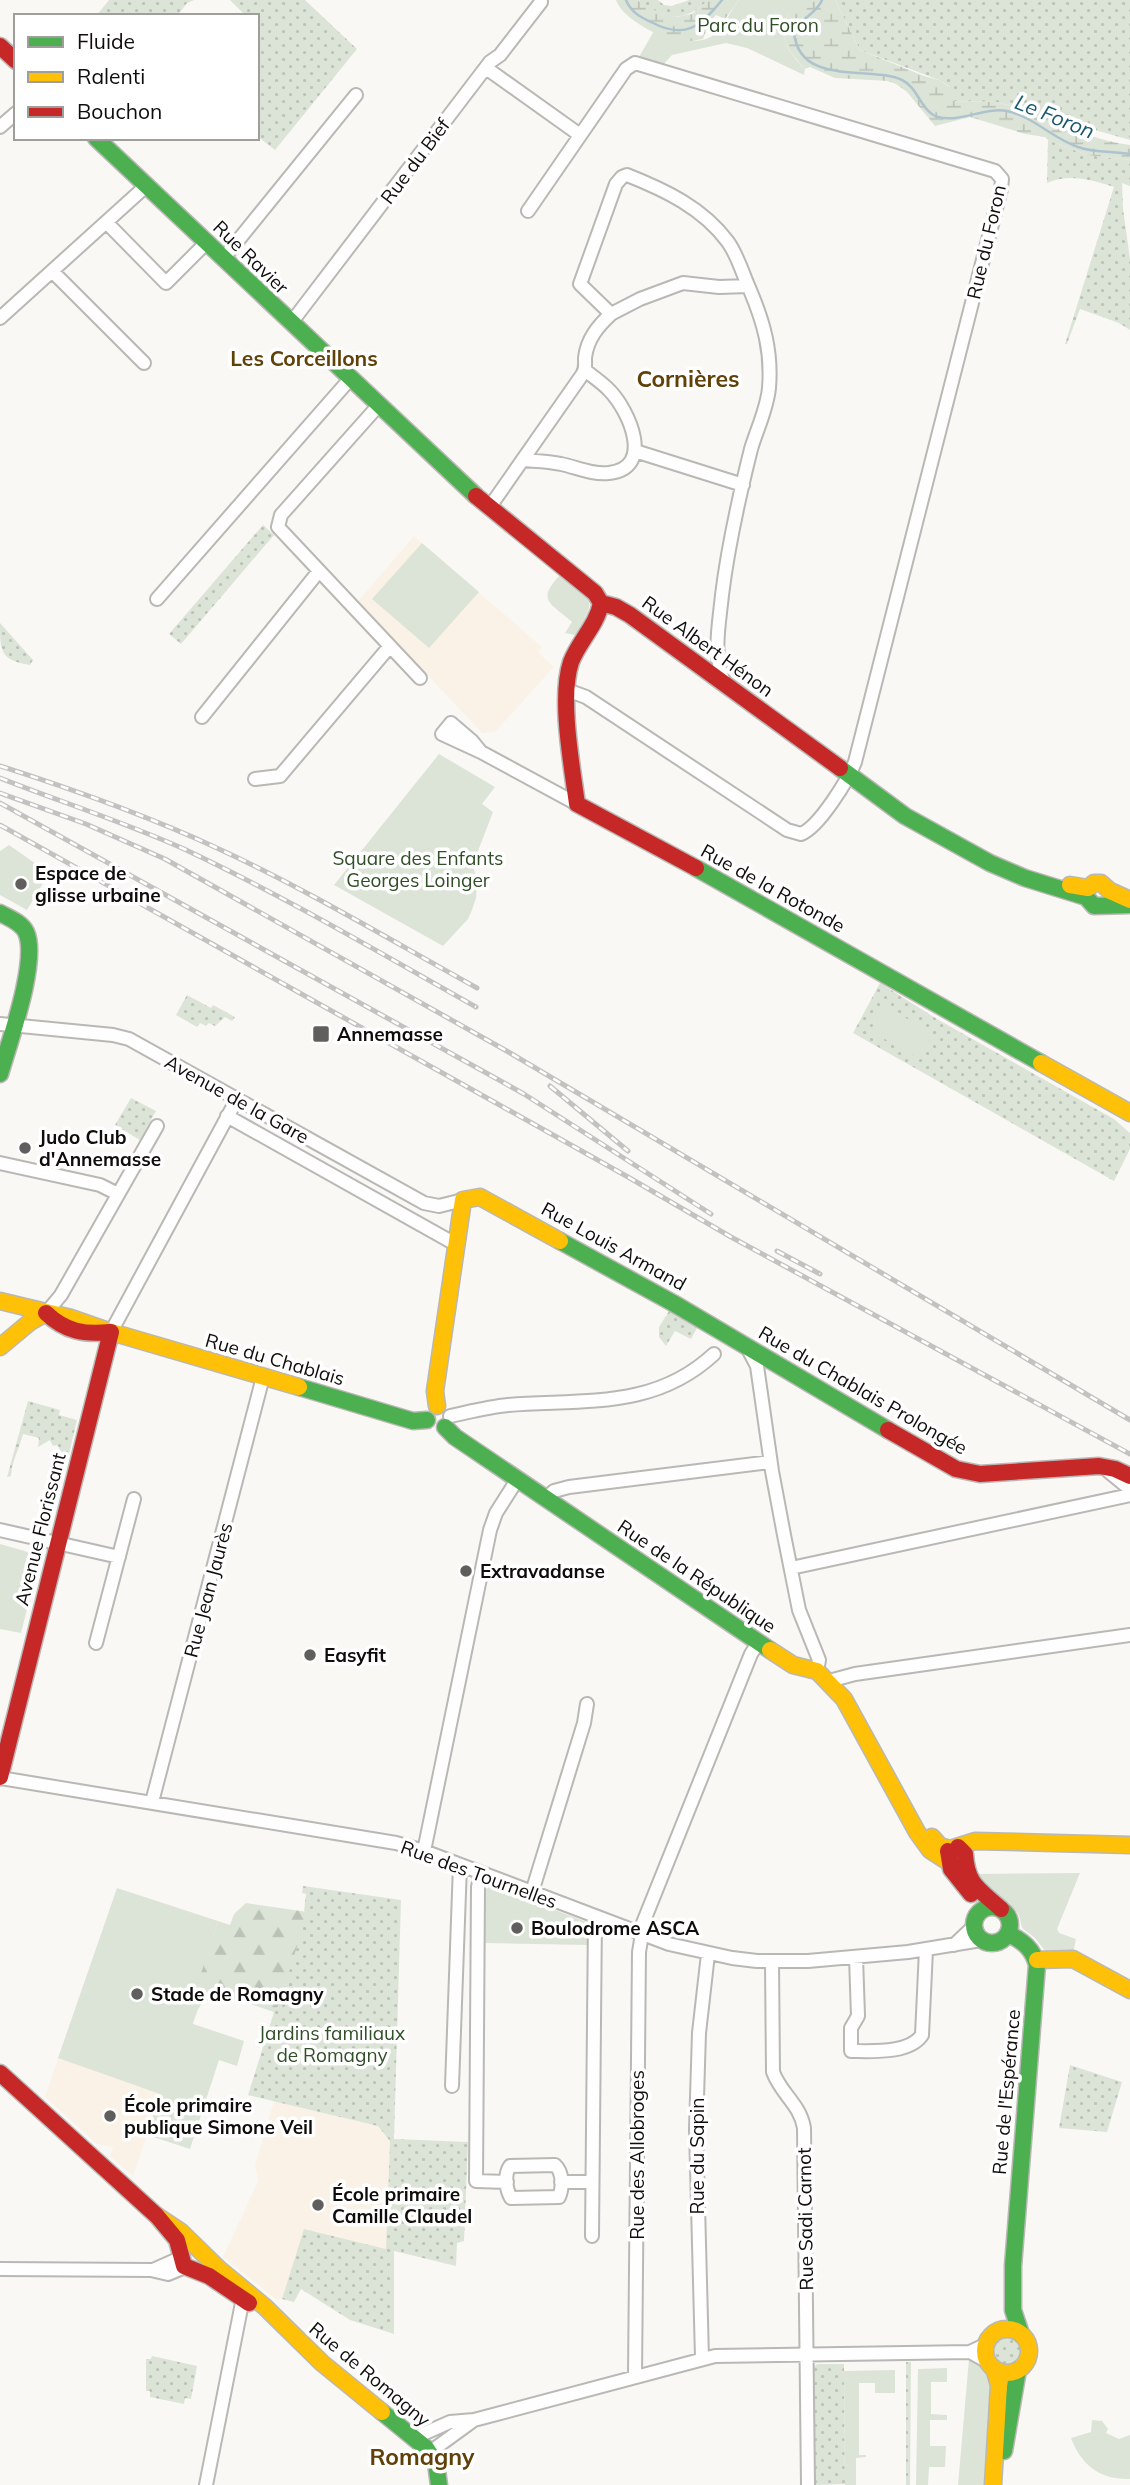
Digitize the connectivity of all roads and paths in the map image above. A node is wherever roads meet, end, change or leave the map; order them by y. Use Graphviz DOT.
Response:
graph roads {
  1 [pos="541,2"];
  2 [pos="0,46"];
  3 [pos="14,59"];
  4 [pos="486,68"];
  5 [pos="356,95"];
  6 [pos="14,115"];
  7 [pos="0,127"];
  8 [pos="580,135"];
  9 [pos="98,140"];
  10 [pos="146,186"];
  11 [pos="528,211"];
  12 [pos="106,222"];
  13 [pos="206,243"];
  14 [pos="223,259"];
  15 [pos="52,271"];
  16 [pos="748,286"];
  17 [pos="611,314"];
  18 [pos="0,318"];
  19 [pos="291,323"];
  20 [pos="144,363"];
  21 [pos="585,370"];
  22 [pos="349,379"];
  23 [pos="378,405"];
  24 [pos="635,452"];
  25 [pos="523,460"];
  26 [pos="743,485"];
  27 [pos="489,508"];
  28 [pos="319,571"];
  29 [pos="157,599"];
  30 [pos="601,603"];
  31 [pos="390,646"];
  32 [pos="716,658"];
  33 [pos="701,667"];
  34 [pos="420,678"];
  35 [pos="726,685"];
  36 [pos="567,690"];
  37 [pos="202,717"];
  38 [pos="481,752"];
  39 [pos="848,775"];
  40 [pos="255,779"];
  41 [pos="577,804"];
  42 [pos="1130,902"];
  43 [pos="7,917"];
  44 [pos="6,1024"];
  45 [pos="0,1074"];
  46 [pos="237,1098"];
  47 [pos="1130,1113"];
  48 [pos="227,1116"];
  49 [pos="157,1126"];
  50 [pos="0,1163"];
  51 [pos="118,1194"];
  52 [pos="463,1200"];
  53 [pos="457,1242"];
  54 [pos="0,1301"];
  55 [pos="46,1313"];
  56 [pos="111,1332"];
  57 [pos="743,1346"];
  58 [pos="0,1347"];
  59 [pos="714,1354"];
  60 [pos="789,1373"];
  61 [pos="263,1377"];
  62 [pos="759,1381"];
  63 [pos="440,1417"];
  64 [pos="770,1462"];
  65 [pos="1102,1466"];
  66 [pos="1130,1476"];
  67 [pos="517,1480"];
  68 [pos="1130,1489"];
  69 [pos="1130,1495"];
  70 [pos="134,1499"];
  71 [pos="545,1499"];
  72 [pos="0,1530"];
  73 [pos="57,1543"];
  74 [pos="118,1557"];
  75 [pos="791,1568"];
  76 [pos="1130,1635"];
  77 [pos="96,1643"];
  78 [pos="758,1643"];
  79 [pos="823,1676"];
  80 [pos="587,1704"];
  81 [pos="0,1778"];
  82 [pos="152,1802"];
  83 [pos="1130,1844"];
  84 [pos="424,1851"];
  85 [pos="952,1852"];
  86 [pos="460,1864"];
  87 [pos="481,1872"];
  88 [pos="532,1892"];
  89 [pos="1003,1910"];
  90 [pos="594,1916"];
  91 [pos="978,1926"];
  92 [pos="641,1933"];
  93 [pos="1009,1934"];
  94 [pos="926,1950"];
  95 [pos="708,1954"];
  96 [pos="856,1957"];
  97 [pos="1037,1960"];
  98 [pos="772,1962"];
  99 [pos="1130,1990"];
  100 [pos="0,2073"];
  101 [pos="452,2086"];
  102 [pos="507,2182"];
  103 [pos="561,2182"];
  104 [pos="592,2182"];
  105 [pos="592,2236"];
  106 [pos="190,2258"];
  107 [pos="1013,2266"];
  108 [pos="0,2269"];
  109 [pos="244,2294"];
  110 [pos="1021,2334"];
  111 [pos="992,2338"];
  112 [pos="970,2352"];
  113 [pos="806,2354"];
  114 [pos="702,2358"];
  115 [pos="991,2365"];
  116 [pos="1018,2370"];
  117 [pos="635,2376"];
  118 [pos="474,2420"];
  119 [pos="414,2438"];
  120 [pos="430,2452"];
  121 [pos="206,2485"];
  122 [pos="439,2485"];
  123 [pos="808,2485"];
  124 [pos="993,2485"];
  125 [pos="1002,2485"];
  1 -- 4 [label="street, Rue du Bief"];
  2 -- 3 [label="street"];
  4 -- 8 [label="street"];
  4 -- 19 [label="street, Rue du Bief"];
  5 -- 14 [label="street"];
  6 -- 7 [label="street"];
  8 -- 11 [label="street, Rue du Foron"];
  8 -- 39 [label="street, Rue du Foron"];
  9 -- 10 [label="street, Rue Ravier"];
  10 -- 12 [label="street"];
  10 -- 13 [label="street, Rue Ravier"];
  12 -- 13 [label="street"];
  12 -- 15 [label="street"];
  13 -- 14 [label="street, Rue Ravier"];
  14 -- 19 [label="street, Rue Ravier"];
  15 -- 18 [label="street"];
  15 -- 20 [label="street"];
  16 -- 17 [label="street"];
  16 -- 17 [label="street"];
  16 -- 26 [label="street"];
  17 -- 21 [label="street"];
  19 -- 22 [label="street, Rue Ravier"];
  21 -- 24 [label="street"];
  21 -- 25 [label="street"];
  22 -- 23 [label="street, Rue Ravier"];
  22 -- 29 [label="street"];
  23 -- 27 [label="street, Rue Albert Hénon"];
  23 -- 28 [label="street"];
  24 -- 25 [label="street"];
  24 -- 26 [label="street"];
  25 -- 27 [label="street"];
  26 -- 32 [label="street"];
  27 -- 30 [label="street, Rue Albert Hénon"];
  28 -- 31 [label="street"];
  28 -- 37 [label="street"];
  30 -- 33 [label="street, Rue Albert Hénon"];
  30 -- 36 [label="street"];
  31 -- 34 [label="street"];
  31 -- 40 [label="street"];
  32 -- 33 [label="street"];
  32 -- 35 [label="street"];
  33 -- 35 [label="street, Rue Albert Hénon"];
  35 -- 39 [label="street, Rue Albert Hénon"];
  36 -- 39 [label="street"];
  36 -- 41 [label="street"];
  38 -- 41 [label="street"];
  39 -- 42 [label="street, Rue Albert Hénon"];
  41 -- 47 [label="street, Rue de la Rotonde"];
  43 -- 44 [label="street"];
  44 -- 45 [label="street"];
  44 -- 46 [label="street, Avenue de la Gare"];
  46 -- 48 [label="street"];
  46 -- 52 [label="street, Avenue de la Gare"];
  48 -- 53 [label="street"];
  48 -- 56 [label="street"];
  49 -- 51 [label="street"];
  50 -- 51 [label="street"];
  51 -- 55 [label="street"];
  52 -- 53 [label="street"];
  52 -- 57 [label="street, Rue Louis Armand"];
  53 -- 63 [label="street"];
  54 -- 55 [label="street, Rue du Chablais"];
  55 -- 56 [label="street, Rue du Chablais"];
  55 -- 58 [label="street"];
  56 -- 61 [label="street, Rue du Chablais"];
  56 -- 73 [label="street, Avenue Florissant"];
  57 -- 60 [label="street, Rue du Chablais Prolongée"];
  57 -- 62 [label="street"];
  59 -- 63 [label="street"];
  60 -- 62 [label="street"];
  60 -- 65 [label="street, Rue du Chablais Prolongée"];
  61 -- 63 [label="street, Rue du Chablais"];
  61 -- 82 [label="street, Rue Jean Jaurès"];
  62 -- 64 [label="street"];
  63 -- 67 [label="street, Rue de la République"];
  64 -- 71 [label="street"];
  64 -- 75 [label="street"];
  65 -- 66 [label="street, Rue du Chablais Prolongée"];
  65 -- 68 [label="street"];
  67 -- 71 [label="street, Rue de la République"];
  67 -- 84 [label="street"];
  69 -- 75 [label="street"];
  70 -- 74 [label="street"];
  71 -- 78 [label="street, Rue de la République"];
  72 -- 73 [label="street"];
  73 -- 74 [label="street"];
  73 -- 81 [label="street, Avenue Florissant"];
  74 -- 77 [label="street"];
  75 -- 79 [label="street"];
  76 -- 79 [label="street"];
  78 -- 79 [label="street, Rue de la République"];
  78 -- 92 [label="street, Rue des Allobroges"];
  79 -- 85 [label="street"];
  80 -- 88 [label="street"];
  81 -- 82 [label="street, Rue des Tournelles"];
  82 -- 84 [label="street, Rue des Tournelles"];
  83 -- 85 [label="street"];
  84 -- 86 [label="street, Rue des Tournelles"];
  85 -- 89 [label="street"];
  85 -- 91 [label="street"];
  86 -- 87 [label="street, Rue des Tournelles"];
  86 -- 101 [label="street"];
  87 -- 88 [label="street, Rue des Tournelles"];
  87 -- 102 [label="street"];
  88 -- 90 [label="street, Rue des Tournelles"];
  89 -- 91 [label="street"];
  89 -- 93 [label="street"];
  90 -- 92 [label="street, Rue des Tournelles"];
  90 -- 104 [label="street"];
  91 -- 93 [label="street"];
  91 -- 94 [label="street, Rue des Tournelles"];
  92 -- 95 [label="street, Rue des Tournelles"];
  92 -- 117 [label="street, Rue des Allobroges"];
  93 -- 97 [label="street"];
  94 -- 96 [label="street, Rue des Tournelles"];
  94 -- 96 [label="street"];
  95 -- 98 [label="street, Rue des Tournelles"];
  95 -- 114 [label="street, Rue du Sapin"];
  96 -- 98 [label="street, Rue des Tournelles"];
  97 -- 99 [label="street"];
  97 -- 107 [label="street, Rue de l'Espérance"];
  98 -- 113 [label="street, Rue Sadi Carnot"];
  100 -- 106 [label="street, Rue de Romagny"];
  102 -- 103 [label="street"];
  102 -- 103 [label="street"];
  103 -- 104 [label="street"];
  104 -- 105 [label="street"];
  106 -- 108 [label="street"];
  106 -- 109 [label="street, Rue de Romagny"];
  107 -- 110 [label="street, Rue de l'Espérance"];
  107 -- 111 [label="street, Rue de l'Espérance"];
  109 -- 119 [label="street, Rue de Romagny"];
  109 -- 121 [label="street"];
  110 -- 111 [label="street"];
  110 -- 116 [label="street"];
  111 -- 112 [label="street"];
  111 -- 115 [label="street"];
  112 -- 113 [label="street"];
  112 -- 115 [label="street"];
  113 -- 114 [label="street"];
  113 -- 123 [label="street, Rue Sadi Carnot"];
  114 -- 117 [label="street"];
  115 -- 116 [label="street"];
  115 -- 124 [label="street"];
  116 -- 125 [label="street"];
  117 -- 118 [label="street"];
  118 -- 119 [label="street"];
  118 -- 120 [label="street"];
  119 -- 120 [label="street, Rue de Romagny"];
  120 -- 122 [label="street, Rue de Romagny"];
}
